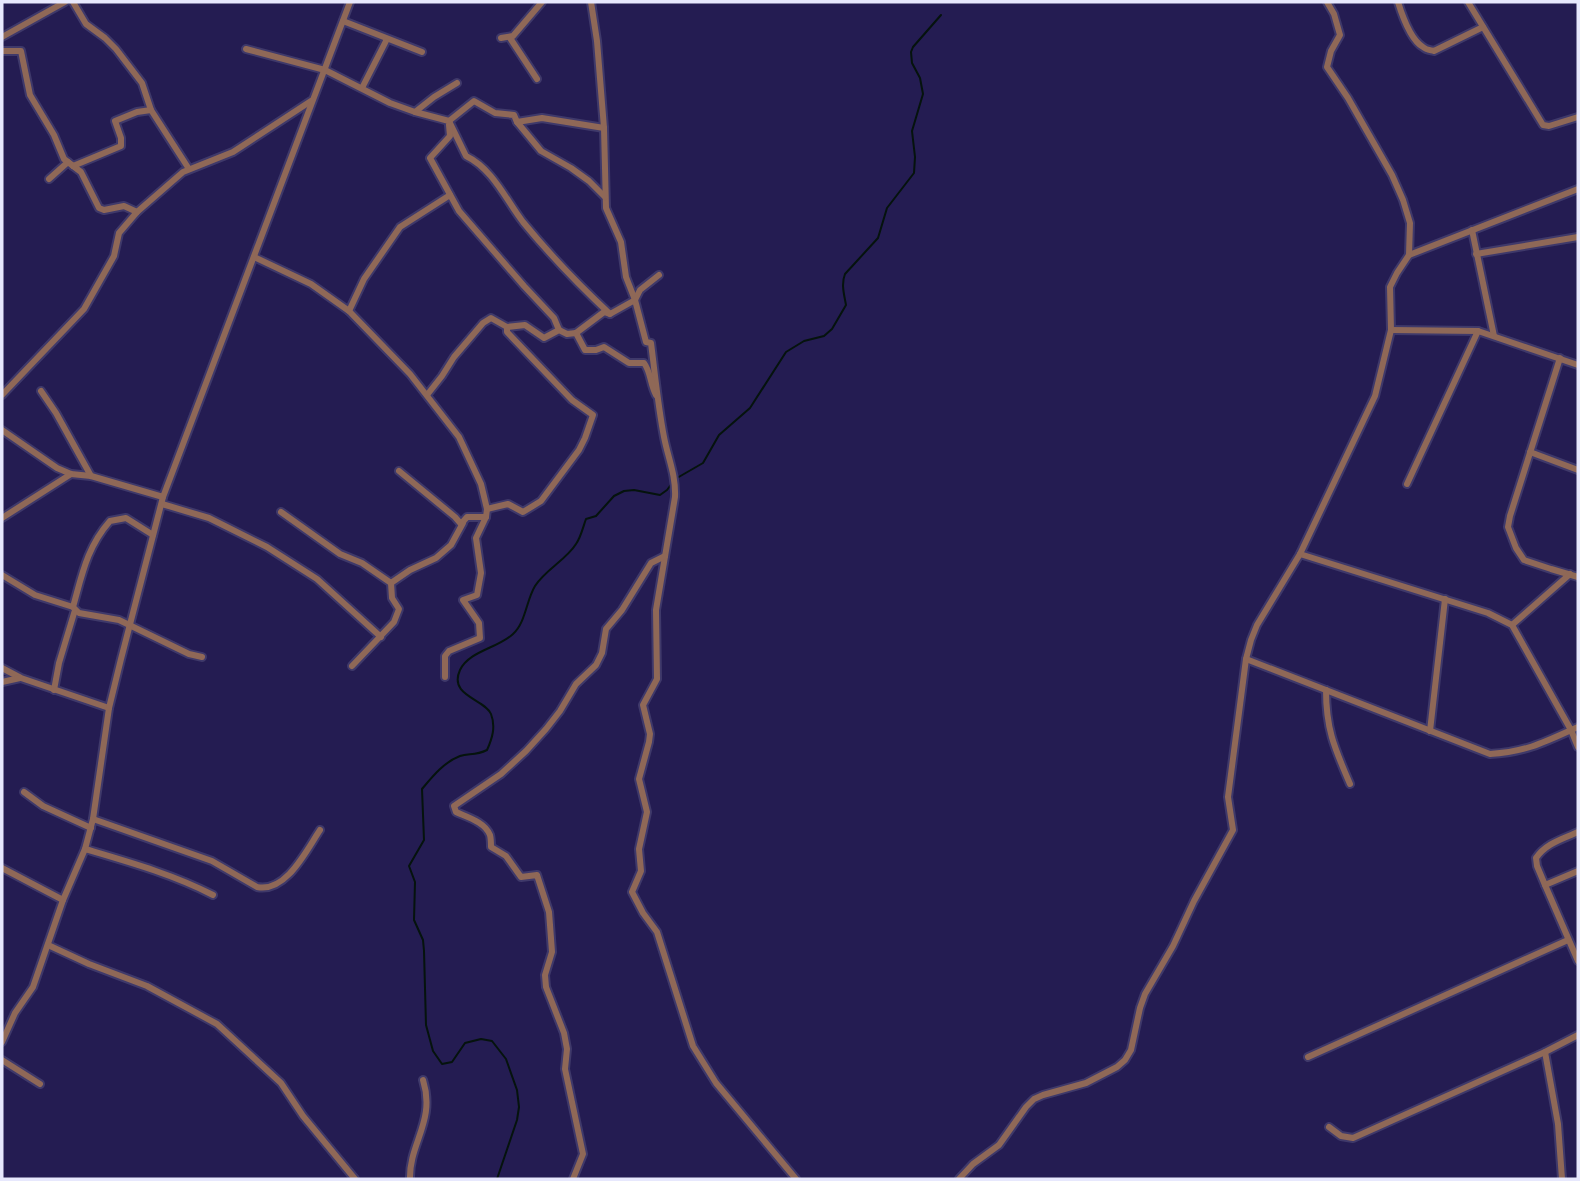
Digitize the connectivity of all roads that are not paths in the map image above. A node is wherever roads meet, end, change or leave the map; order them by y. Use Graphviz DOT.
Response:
graph roads {
  1 [pos="65,2"];
  2 [pos="72,2"];
  3 [pos="350,2"];
  4 [pos="542,2"];
  5 [pos="591,2"];
  6 [pos="1327,2"];
  7 [pos="1398,2"];
  8 [pos="1468,2"];
  9 [pos="343,21"];
  10 [pos="1483,27"];
  11 [pos="2,37"];
  12 [pos="501,38"];
  13 [pos="510,38"];
  14 [pos="387,39"];
  15 [pos="246,49"];
  16 [pos="2,51"];
  17 [pos="422,52"];
  18 [pos="325,70"];
  19 [pos="537,79"];
  20 [pos="457,83"];
  21 [pos="362,88"];
  22 [pos="313,100"];
  23 [pos="151,110"];
  24 [pos="415,112"];
  25 [pos="1578,117"];
  26 [pos="449,121"];
  27 [pos="517,122"];
  28 [pos="604,128"];
  29 [pos="71,164"];
  30 [pos="189,169"];
  31 [pos="49,179"];
  32 [pos="1578,188"];
  33 [pos="450,195"];
  34 [pos="605,197"];
  35 [pos="137,212"];
  36 [pos="1472,230"];
  37 [pos="1578,237"];
  38 [pos="1476,254"];
  39 [pos="1409,255"];
  40 [pos="254,257"];
  41 [pos="659,275"];
  42 [pos="635,300"];
  43 [pos="349,311"];
  44 [pos="610,314"];
  45 [pos="507,327"];
  46 [pos="559,330"];
  47 [pos="1391,330"];
  48 [pos="1478,331"];
  49 [pos="576,333"];
  50 [pos="1494,336"];
  51 [pos="1560,358"];
  52 [pos="1578,365"];
  53 [pos="41,391"];
  54 [pos="427,395"];
  55 [pos="2,396"];
  56 [pos="659,401"];
  57 [pos="2,430"];
  58 [pos="1530,452"];
  59 [pos="1578,470"];
  60 [pos="399,471"];
  61 [pos="71,474"];
  62 [pos="91,476"];
  63 [pos="1408,484"];
  64 [pos="162,500"];
  65 [pos="281,512"];
  66 [pos="486,513"];
  67 [pos="467,517"];
  68 [pos="2,518"];
  69 [pos="153,536"];
  70 [pos="1300,554"];
  71 [pos="665,556"];
  72 [pos="1570,574"];
  73 [pos="2,575"];
  74 [pos="1578,577"];
  75 [pos="391,583"];
  76 [pos="1445,599"];
  77 [pos="74,609"];
  78 [pos="1512,625"];
  79 [pos="130,626"];
  80 [pos="381,637"];
  81 [pos="202,657"];
  82 [pos="1246,659"];
  83 [pos="352,666"];
  84 [pos="2,668"];
  85 [pos="445,677"];
  86 [pos="21,678"];
  87 [pos="2,682"];
  88 [pos="54,690"];
  89 [pos="1326,690"];
  90 [pos="110,708"];
  91 [pos="1578,727"];
  92 [pos="1571,730"];
  93 [pos="1430,732"];
  94 [pos="1578,747"];
  95 [pos="1350,784"];
  96 [pos="24,792"];
  97 [pos="93,819"];
  98 [pos="90,828"];
  99 [pos="320,830"];
  100 [pos="1578,832"];
  101 [pos="85,849"];
  102 [pos="2,868"];
  103 [pos="1578,871"];
  104 [pos="1545,885"];
  105 [pos="213,895"];
  106 [pos="63,900"];
  107 [pos="1568,940"];
  108 [pos="48,945"];
  109 [pos="1578,961"];
  110 [pos="1578,1035"];
  111 [pos="2,1042"];
  112 [pos="1545,1052"];
  113 [pos="1308,1057"];
  114 [pos="2,1060"];
  115 [pos="423,1080"];
  116 [pos="40,1084"];
  117 [pos="1329,1127"];
  118 [pos="355,1179"];
  119 [pos="410,1179"];
  120 [pos="573,1179"];
  121 [pos="796,1179"];
  122 [pos="959,1179"];
  123 [pos="1562,1179"];
  1 -- 11 [label="street"];
  2 -- 23 [label="street"];
  3 -- 9 [label="street"];
  4 -- 13 [label="street"];
  5 -- 28 [label="street"];
  6 -- 39 [label="street"];
  7 -- 10 [label="street"];
  8 -- 10 [label="street"];
  9 -- 14 [label="street"];
  9 -- 18 [label="street"];
  10 -- 25 [label="street"];
  12 -- 13 [label="street"];
  13 -- 19 [label="street"];
  14 -- 17 [label="street"];
  14 -- 21 [label="street"];
  15 -- 18 [label="street"];
  16 -- 29 [label="street"];
  18 -- 21 [label="street"];
  18 -- 22 [label="street"];
  20 -- 24 [label="street"];
  21 -- 24 [label="street"];
  22 -- 30 [label="street"];
  22 -- 40 [label="street"];
  23 -- 29 [label="street"];
  23 -- 30 [label="street"];
  24 -- 26 [label="street"];
  26 -- 27 [label="street"];
  26 -- 33 [label="street"];
  26 -- 44 [label="street"];
  27 -- 28 [label="street"];
  27 -- 34 [label="street"];
  28 -- 34 [label="street"];
  29 -- 31 [label="street"];
  29 -- 35 [label="street"];
  30 -- 35 [label="street"];
  32 -- 36 [label="street"];
  33 -- 43 [label="street"];
  33 -- 46 [label="street"];
  34 -- 42 [label="street"];
  35 -- 55 [label="street"];
  36 -- 38 [label="street"];
  36 -- 39 [label="street"];
  37 -- 38 [label="street"];
  38 -- 50 [label="street"];
  39 -- 47 [label="street"];
  40 -- 43 [label="street"];
  40 -- 64 [label="street"];
  41 -- 42 [label="street"];
  42 -- 44 [label="street"];
  42 -- 56 [label="street"];
  43 -- 54 [label="street"];
  44 -- 49 [label="street"];
  45 -- 46 [label="street"];
  45 -- 54 [label="street"];
  45 -- 66 [label="street"];
  46 -- 49 [label="street"];
  47 -- 48 [label="street"];
  47 -- 70 [label="street"];
  48 -- 50 [label="street"];
  48 -- 63 [label="street"];
  49 -- 56 [label="street"];
  50 -- 51 [label="street"];
  51 -- 52 [label="street"];
  51 -- 58 [label="street"];
  53 -- 62 [label="street"];
  54 -- 66 [label="street"];
  56 -- 71 [label="street"];
  57 -- 61 [label="street"];
  58 -- 59 [label="street"];
  58 -- 72 [label="street"];
  60 -- 67 [label="street"];
  61 -- 62 [label="street"];
  61 -- 68 [label="street"];
  62 -- 64 [label="street"];
  64 -- 69 [label="street"];
  64 -- 80 [label="street"];
  65 -- 75 [label="street"];
  66 -- 67 [label="street"];
  66 -- 85 [label="street"];
  67 -- 75 [label="street"];
  69 -- 77 [label="street"];
  69 -- 79 [label="street"];
  70 -- 76 [label="street"];
  70 -- 82 [label="street"];
  71 -- 120 [label="street"];
  71 -- 121 [label="street"];
  72 -- 74 [label="street"];
  72 -- 78 [label="street"];
  73 -- 77 [label="street"];
  75 -- 80 [label="street"];
  76 -- 78 [label="street"];
  76 -- 93 [label="street"];
  77 -- 79 [label="street"];
  77 -- 88 [label="street"];
  78 -- 92 [label="street"];
  79 -- 81 [label="street"];
  79 -- 90 [label="street"];
  80 -- 83 [label="street"];
  82 -- 89 [label="street"];
  82 -- 122 [label="street"];
  84 -- 86 [label="street"];
  86 -- 87 [label="street"];
  86 -- 88 [label="street"];
  88 -- 90 [label="street"];
  89 -- 93 [label="street"];
  89 -- 95 [label="street"];
  90 -- 97 [label="street"];
  91 -- 92 [label="street"];
  92 -- 93 [label="street"];
  92 -- 94 [label="street"];
  96 -- 98 [label="street"];
  97 -- 98 [label="street"];
  97 -- 99 [label="street"];
  98 -- 101 [label="street"];
  100 -- 104 [label="street"];
  101 -- 105 [label="street"];
  101 -- 106 [label="street"];
  102 -- 106 [label="street"];
  103 -- 104 [label="street"];
  104 -- 107 [label="street"];
  106 -- 108 [label="street"];
  107 -- 109 [label="street"];
  107 -- 113 [label="street"];
  108 -- 111 [label="street"];
  108 -- 118 [label="street"];
  110 -- 112 [label="street"];
  112 -- 117 [label="street"];
  112 -- 123 [label="street"];
  114 -- 116 [label="street"];
  115 -- 119 [label="street"];
}
